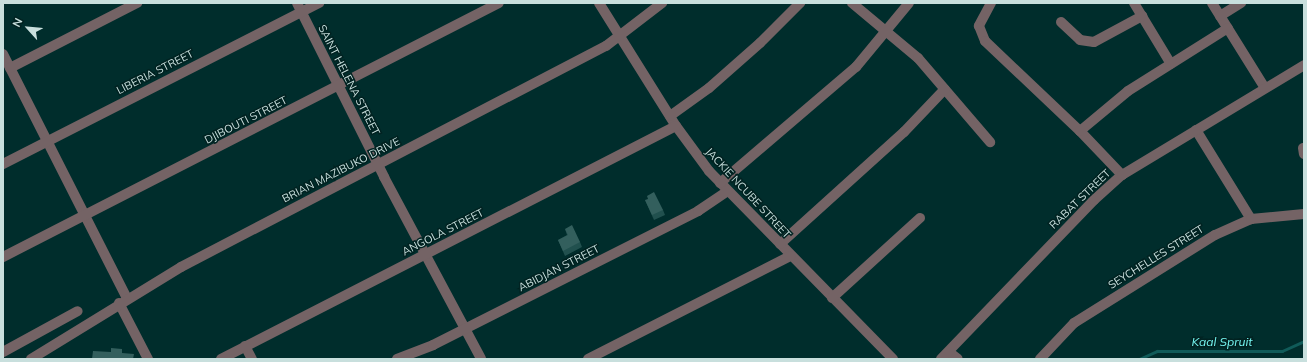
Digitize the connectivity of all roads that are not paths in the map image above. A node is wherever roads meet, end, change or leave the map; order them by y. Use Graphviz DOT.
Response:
graph roads {
  1 [pos="137,3"];
  2 [pos="318,3"];
  3 [pos="499,3"];
  4 [pos="599,3"];
  5 [pos="662,3"];
  6 [pos="800,3"];
  7 [pos="852,3"];
  8 [pos="909,3"];
  9 [pos="991,3"];
  10 [pos="1134,3"];
  11 [pos="1212,3"];
  12 [pos="1241,3"];
  13 [pos="299,8"];
  14 [pos="1142,16"];
  15 [pos="1220,16"];
  16 [pos="1061,22"];
  17 [pos="1228,28"];
  18 [pos="886,33"];
  19 [pos="619,37"];
  20 [pos="3,54"];
  21 [pos="1171,64"];
  22 [pos="1304,65"];
  23 [pos="10,68"];
  24 [pos="339,85"];
  25 [pos="1265,88"];
  26 [pos="945,89"];
  27 [pos="670,116"];
  28 [pos="676,126"];
  29 [pos="1196,130"];
  30 [pos="1080,131"];
  31 [pos="47,141"];
  32 [pos="990,142"];
  33 [pos="3,164"];
  34 [pos="378,164"];
  35 [pos="1122,175"];
  36 [pos="720,183"];
  37 [pos="728,191"];
  38 [pos="86,214"];
  39 [pos="1304,214"];
  40 [pos="920,218"];
  41 [pos="1251,219"];
  42 [pos="780,244"];
  43 [pos="426,254"];
  44 [pos="790,256"];
  45 [pos="3,257"];
  46 [pos="832,298"];
  47 [pos="123,301"];
  48 [pos="78,311"];
  49 [pos="465,329"];
  50 [pos="245,346"];
  51 [pos="3,352"];
  52 [pos="949,352"];
  53 [pos="31,359"];
  54 [pos="148,359"];
  55 [pos="221,359"];
  56 [pos="252,359"];
  57 [pos="397,359"];
  58 [pos="481,359"];
  59 [pos="588,359"];
  60 [pos="893,359"];
  61 [pos="941,359"];
  62 [pos="958,359"];
  63 [pos="1040,359"];
  1 -- 23 [label="street"];
  2 -- 13 [label="street, LIBERIA STREET"];
  3 -- 24 [label="street, DJIBOUTI STREET"];
  4 -- 19 [label="street, JACKIE NCUBE STREET"];
  5 -- 19 [label="street, BRIAN MAZIBUKO DRIVE"];
  6 -- 27 [label="street"];
  7 -- 18 [label="street"];
  8 -- 18 [label="street"];
  9 -- 30 [label="street"];
  10 -- 14 [label="street"];
  11 -- 15 [label="street"];
  12 -- 15 [label="street"];
  13 -- 24 [label="street, SAINT HELENA STREET"];
  13 -- 31 [label="street, LIBERIA STREET"];
  14 -- 16 [label="street"];
  14 -- 21 [label="street"];
  15 -- 17 [label="street"];
  17 -- 21 [label="street"];
  17 -- 25 [label="street"];
  18 -- 26 [label="street"];
  18 -- 36 [label="street"];
  19 -- 27 [label="street, JACKIE NCUBE STREET"];
  19 -- 34 [label="street, BRIAN MAZIBUKO DRIVE"];
  20 -- 23 [label="street"];
  21 -- 30 [label="street"];
  22 -- 25 [label="street, RABAT STREET"];
  23 -- 31 [label="street"];
  24 -- 34 [label="street, SAINT HELENA STREET"];
  24 -- 38 [label="street, DJIBOUTI STREET"];
  25 -- 29 [label="street, RABAT STREET"];
  26 -- 32 [label="street"];
  26 -- 42 [label="street"];
  27 -- 28 [label="street, JACKIE NCUBE STREET"];
  28 -- 36 [label="street, JACKIE NCUBE STREET"];
  28 -- 43 [label="street, ANGOLA STREET"];
  29 -- 35 [label="street, RABAT STREET"];
  29 -- 41 [label="street"];
  30 -- 35 [label="street"];
  31 -- 33 [label="street, LIBERIA STREET"];
  31 -- 38 [label="street"];
  34 -- 43 [label="street, SAINT HELENA STREET"];
  34 -- 47 [label="street, BRIAN MAZIBUKO DRIVE"];
  35 -- 52 [label="street, RABAT STREET"];
  36 -- 37 [label="street, JACKIE NCUBE STREET"];
  37 -- 42 [label="street, JACKIE NCUBE STREET"];
  37 -- 49 [label="street, ABIDJAN STREET"];
  38 -- 45 [label="street, DJIBOUTI STREET"];
  38 -- 47 [label="street"];
  39 -- 41 [label="street, SEYCHELLES STREET"];
  40 -- 46 [label="street"];
  41 -- 63 [label="street, SEYCHELLES STREET"];
  42 -- 44 [label="street, JACKIE NCUBE STREET"];
  43 -- 49 [label="street, SAINT HELENA STREET"];
  43 -- 50 [label="street, ANGOLA STREET"];
  44 -- 46 [label="street, JACKIE NCUBE STREET"];
  44 -- 59 [label="street"];
  46 -- 60 [label="street, JACKIE NCUBE STREET"];
  47 -- 53 [label="street, BRIAN MAZIBUKO DRIVE"];
  47 -- 54 [label="street"];
  48 -- 51 [label="street"];
  49 -- 57 [label="street, ABIDJAN STREET"];
  49 -- 58 [label="street, SAINT HELENA STREET"];
  50 -- 55 [label="street, ANGOLA STREET"];
  50 -- 56 [label="street"];
  52 -- 61 [label="street, RABAT STREET"];
  52 -- 62 [label="street"];
}
